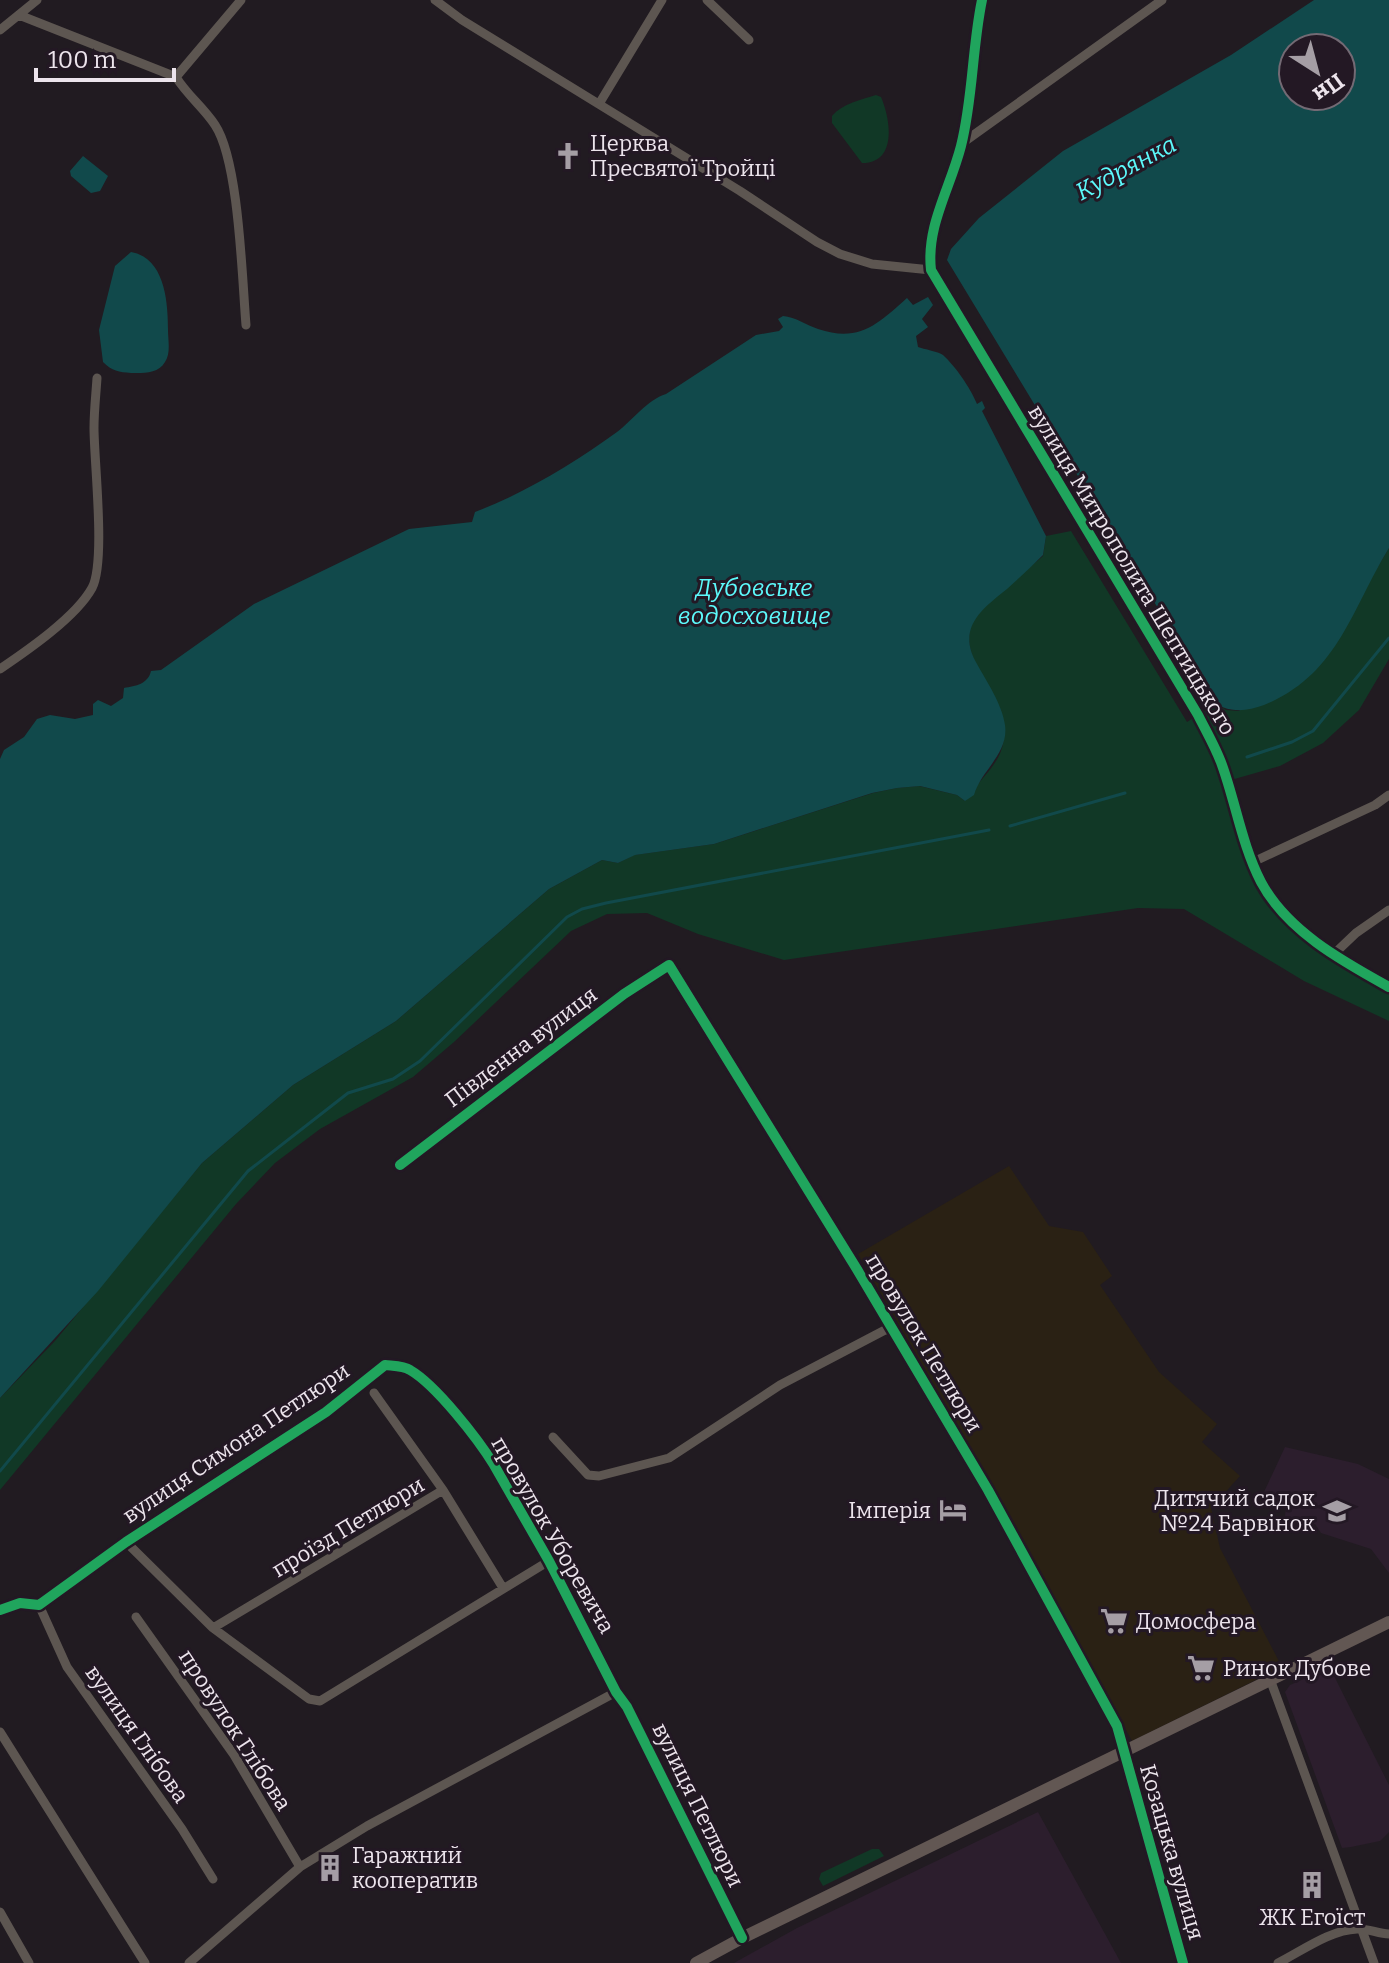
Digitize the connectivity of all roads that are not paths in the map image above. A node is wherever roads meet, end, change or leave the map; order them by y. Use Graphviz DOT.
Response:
graph roads {
  1 [pos="37,0"];
  2 [pos="241,0"];
  3 [pos="435,0"];
  4 [pos="662,0"];
  5 [pos="707,0"];
  6 [pos="1162,0"];
  7 [pos="980,1"];
  8 [pos="19,15"];
  9 [pos="0,30"];
  10 [pos="749,40"];
  11 [pos="176,77"];
  12 [pos="599,104"];
  13 [pos="961,144"];
  14 [pos="931,270"];
  15 [pos="246,325"];
  16 [pos="97,378"];
  17 [pos="0,669"];
  18 [pos="1389,795"];
  19 [pos="1253,862"];
  20 [pos="1389,910"];
  21 [pos="1335,953"];
  22 [pos="669,965"];
  23 [pos="1389,987"];
  24 [pos="400,1165"];
  25 [pos="893,1330"];
  26 [pos="368,1377"];
  27 [pos="374,1393"];
  28 [pos="553,1437"];
  29 [pos="443,1490"];
  30 [pos="126,1542"];
  31 [pos="549,1561"];
  32 [pos="503,1588"];
  33 [pos="39,1605"];
  34 [pos="0,1610"];
  35 [pos="136,1617"];
  36 [pos="1389,1622"];
  37 [pos="213,1628"];
  38 [pos="1270,1679"];
  39 [pos="616,1692"];
  40 [pos="0,1732"];
  41 [pos="1123,1752"];
  42 [pos="300,1867"];
  43 [pos="213,1879"];
  44 [pos="0,1912"];
  45 [pos="1361,1928"];
  46 [pos="1389,1934"];
  47 [pos="742,1938"];
  48 [pos="29,1963"];
  49 [pos="145,1963"];
  50 [pos="189,1963"];
  51 [pos="696,1963"];
  52 [pos="1183,1963"];
  53 [pos="1278,1963"];
  54 [pos="1374,1963"];
  1 -- 8 [label="street"];
  2 -- 11 [label="street"];
  3 -- 12 [label="street"];
  4 -- 12 [label="street"];
  5 -- 10 [label="street"];
  6 -- 13 [label="street"];
  7 -- 13 [label="street"];
  8 -- 9 [label="street"];
  8 -- 11 [label="street"];
  11 -- 15 [label="street"];
  12 -- 14 [label="street"];
  13 -- 14 [label="street"];
  14 -- 19 [label="street, вулиця Митрополита Шептицького"];
  16 -- 17 [label="street"];
  18 -- 19 [label="street"];
  19 -- 21 [label="street, вулиця Митрополита Шептицького"];
  20 -- 21 [label="street"];
  21 -- 23 [label="street, вулиця Митрополита Шептицького"];
  22 -- 24 [label="street, Південна вулиця"];
  22 -- 25 [label="street, провулок Петлюри"];
  25 -- 28 [label="street, провулок Петлюри"];
  25 -- 41 [label="street, провулок Петлюри"];
  26 -- 30 [label="street, вулиця Симона Петлюри"];
  26 -- 31 [label="street, провулок Уборевича"];
  27 -- 29 [label="street"];
  29 -- 32 [label="street, проїзд Петлюри"];
  29 -- 37 [label="street, проїзд Петлюри"];
  30 -- 33 [label="street, вулиця Симона Петлюри"];
  30 -- 37 [label="street"];
  31 -- 32 [label="street"];
  31 -- 39 [label="street, провулок Уборевича"];
  32 -- 37 [label="street"];
  33 -- 34 [label="street"];
  33 -- 43 [label="street, вулиця Глібова"];
  35 -- 42 [label="street, провулок Глібова"];
  36 -- 38 [label="street"];
  38 -- 41 [label="street"];
  38 -- 45 [label="street"];
  39 -- 42 [label="street"];
  39 -- 47 [label="street, вулиця Петлюри"];
  40 -- 49 [label="street"];
  41 -- 47 [label="street"];
  41 -- 52 [label="street, Козацька вулиця"];
  42 -- 50 [label="street"];
  44 -- 48 [label="street"];
  45 -- 46 [label="street"];
  45 -- 53 [label="street"];
  45 -- 54 [label="street"];
  47 -- 51 [label="street"];
}
